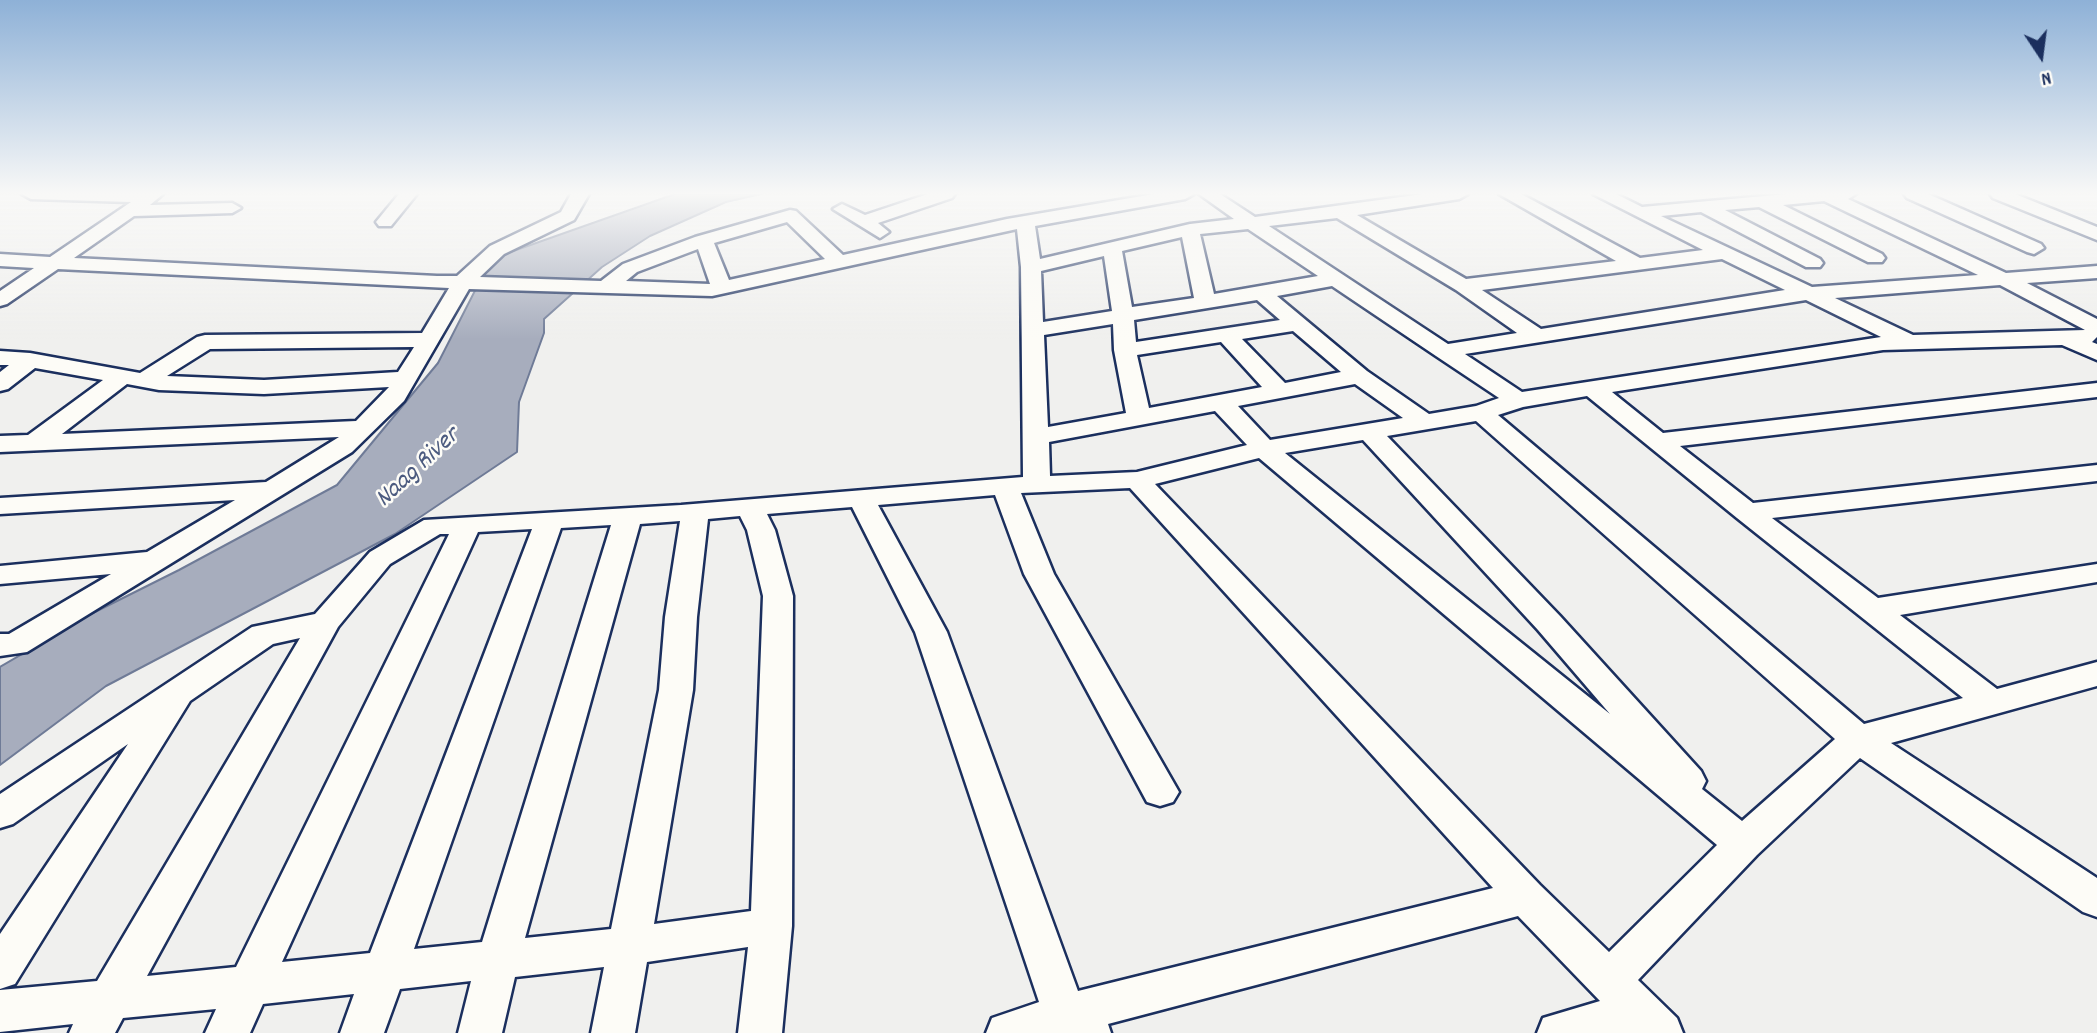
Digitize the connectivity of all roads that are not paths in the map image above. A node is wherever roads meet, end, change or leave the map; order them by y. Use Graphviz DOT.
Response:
graph roads {
  1 [pos="85,242"];
  2 [pos="513,242"];
  3 [pos="819,242"];
  4 [pos="893,242"];
  5 [pos="929,242"];
  6 [pos="1028,242"];
  7 [pos="1134,242"];
  8 [pos="1193,242"];
  9 [pos="1280,242"];
  10 [pos="1390,242"];
  11 [pos="1597,242"];
  12 [pos="1701,242"];
  13 [pos="1773,242"];
  14 [pos="1843,242"];
  15 [pos="1925,242"];
  16 [pos="2021,242"];
  17 [pos="705,243"];
  18 [pos="1112,247"];
  19 [pos="901,248"];
  20 [pos="2034,248"];
  21 [pos="1724,253"];
  22 [pos="1875,258"];
  23 [pos="0,260"];
  24 [pos="839,262"];
  25 [pos="55,263"];
  26 [pos="1813,263"];
  27 [pos="1637,264"];
  28 [pos="1031,267"];
  29 [pos="2097,272"];
  30 [pos="1336,279"];
  31 [pos="2003,279"];
  32 [pos="463,282"];
  33 [pos="1463,286"];
  34 [pos="602,287"];
  35 [pos="722,288"];
  36 [pos="1261,293"];
  37 [pos="1810,294"];
  38 [pos="0,300"];
  39 [pos="1205,302"];
  40 [pos="1123,316"];
  41 [pos="1298,324"];
  42 [pos="2097,328"];
  43 [pos="1032,330"];
  44 [pos="1226,335"];
  45 [pos="1537,336"];
  46 [pos="2097,337"];
  47 [pos="2066,338"];
  48 [pos="429,340"];
  49 [pos="1910,342"];
  50 [pos="1125,350"];
  51 [pos="1444,351"];
  52 [pos="2097,353"];
  53 [pos="0,358"];
  54 [pos="30,360"];
  55 [pos="1359,376"];
  56 [pos="132,379"];
  57 [pos="406,379"];
  58 [pos="0,384"];
  59 [pos="1591,388"];
  60 [pos="2097,390"];
  61 [pos="1279,391"];
  62 [pos="1518,400"];
  63 [pos="1220,402"];
  64 [pos="1481,413"];
  65 [pos="1139,417"];
  66 [pos="1424,422"];
  67 [pos="363,428"];
  68 [pos="1368,431"];
  69 [pos="1037,437"];
  70 [pos="1660,441"];
  71 [pos="35,442"];
  72 [pos="0,444"];
  73 [pos="1264,449"];
  74 [pos="2097,473"];
  75 [pos="1137,480"];
  76 [pos="1021,485"];
  77 [pos="271,490"];
  78 [pos="861,498"];
  79 [pos="0,506"];
  80 [pos="749,507"];
  81 [pos="695,512"];
  82 [pos="1747,512"];
  83 [pos="628,515"];
  84 [pos="550,519"];
  85 [pos="468,524"];
  86 [pos="153,560"];
  87 [pos="2097,573"];
  88 [pos="0,575"];
  89 [pos="1873,609"];
  90 [pos="325,622"];
  91 [pos="0,645"];
  92 [pos="2097,674"];
  93 [pos="181,691"];
  94 [pos="1991,702"];
  95 [pos="1857,739"];
  96 [pos="1160,792"];
  97 [pos="0,813"];
  98 [pos="1743,844"];
  99 [pos="1526,897"];
  100 [pos="2097,900"];
  101 [pos="771,926"];
  102 [pos="629,946"];
  103 [pos="498,960"];
  104 [pos="0,970"];
  105 [pos="384,971"];
  106 [pos="1610,980"];
  107 [pos="247,986"];
  108 [pos="0,1012"];
  109 [pos="100,1016"];
  110 [pos="1651,1022"];
  111 [pos="1077,1024"];
  112 [pos="227,1033"];
  113 [pos="362,1033"];
  114 [pos="480,1033"];
  115 [pos="613,1033"];
  116 [pos="760,1033"];
  117 [pos="1009,1033"];
  118 [pos="1559,1033"];
  1 -- 25 [label="street"];
  2 -- 32 [label="street"];
  3 -- 24 [label="street"];
  4 -- 19 [label="street"];
  5 -- 19 [label="street"];
  6 -- 28 [label="street"];
  7 -- 18 [label="street"];
  8 -- 39 [label="street"];
  9 -- 30 [label="street"];
  10 -- 33 [label="street"];
  11 -- 27 [label="street"];
  12 -- 21 [label="street"];
  13 -- 26 [label="street"];
  14 -- 22 [label="street"];
  15 -- 31 [label="street"];
  16 -- 20 [label="street"];
  17 -- 34 [label="street"];
  17 -- 35 [label="street"];
  18 -- 28 [label="street"];
  18 -- 40 [label="street"];
  19 -- 24 [label="street"];
  21 -- 27 [label="street"];
  21 -- 37 [label="street"];
  23 -- 25 [label="street"];
  24 -- 35 [label="street"];
  25 -- 32 [label="street"];
  25 -- 38 [label="street"];
  27 -- 33 [label="street"];
  28 -- 43 [label="street"];
  29 -- 31 [label="street"];
  30 -- 36 [label="street"];
  30 -- 51 [label="street"];
  31 -- 37 [label="street"];
  31 -- 42 [label="street"];
  32 -- 34 [label="street"];
  32 -- 48 [label="street"];
  33 -- 45 [label="street"];
  34 -- 35 [label="street"];
  36 -- 39 [label="street"];
  36 -- 41 [label="street"];
  37 -- 45 [label="street"];
  37 -- 49 [label="street"];
  39 -- 40 [label="street"];
  40 -- 43 [label="street"];
  40 -- 50 [label="street"];
  41 -- 44 [label="street"];
  41 -- 55 [label="street"];
  43 -- 69 [label="street"];
  44 -- 50 [label="street"];
  44 -- 61 [label="street"];
  45 -- 51 [label="street"];
  46 -- 47 [label="street"];
  47 -- 49 [label="street"];
  47 -- 52 [label="street"];
  48 -- 56 [label="street"];
  48 -- 57 [label="street"];
  49 -- 59 [label="street"];
  50 -- 65 [label="street"];
  51 -- 62 [label="street"];
  53 -- 54 [label="street"];
  54 -- 56 [label="street"];
  54 -- 58 [label="street"];
  55 -- 61 [label="street"];
  55 -- 66 [label="street"];
  56 -- 57 [label="street"];
  56 -- 71 [label="street"];
  57 -- 67 [label="street"];
  59 -- 62 [label="street"];
  59 -- 70 [label="street"];
  60 -- 70 [label="street"];
  61 -- 63 [label="street"];
  62 -- 64 [label="street"];
  63 -- 65 [label="street"];
  63 -- 73 [label="street"];
  64 -- 66 [label="street"];
  64 -- 95 [label="street"];
  65 -- 69 [label="street"];
  66 -- 68 [label="street"];
  67 -- 71 [label="street"];
  67 -- 77 [label="street"];
  68 -- 73 [label="street"];
  68 -- 98 [label="street"];
  69 -- 76 [label="street"];
  70 -- 82 [label="street"];
  71 -- 72 [label="street"];
  73 -- 75 [label="street"];
  73 -- 98 [label="street"];
  74 -- 82 [label="street"];
  75 -- 76 [label="street"];
  75 -- 99 [label="street"];
  76 -- 78 [label="street"];
  76 -- 96 [label="street"];
  77 -- 79 [label="street"];
  77 -- 86 [label="street"];
  78 -- 80 [label="street"];
  78 -- 111 [label="street"];
  80 -- 81 [label="street"];
  80 -- 101 [label="street"];
  81 -- 83 [label="street"];
  81 -- 102 [label="street"];
  82 -- 89 [label="street"];
  83 -- 84 [label="street"];
  83 -- 103 [label="street"];
  84 -- 85 [label="street"];
  84 -- 105 [label="street"];
  85 -- 90 [label="street"];
  85 -- 107 [label="street"];
  86 -- 88 [label="street"];
  86 -- 91 [label="street"];
  87 -- 89 [label="street"];
  89 -- 94 [label="street"];
  90 -- 93 [label="street"];
  90 -- 109 [label="street"];
  92 -- 94 [label="street"];
  93 -- 97 [label="street"];
  93 -- 104 [label="street"];
  94 -- 95 [label="street"];
  95 -- 98 [label="street"];
  95 -- 100 [label="street"];
  98 -- 106 [label="street"];
  99 -- 106 [label="street"];
  99 -- 111 [label="street"];
  101 -- 102 [label="street"];
  101 -- 116 [label="street"];
  102 -- 103 [label="street"];
  102 -- 115 [label="street"];
  103 -- 105 [label="street"];
  103 -- 114 [label="street"];
  105 -- 107 [label="street"];
  105 -- 113 [label="street"];
  106 -- 110 [label="street"];
  107 -- 109 [label="street"];
  107 -- 112 [label="street"];
  108 -- 109 [label="street"];
  110 -- 118 [label="street"];
  111 -- 117 [label="street"];
}
